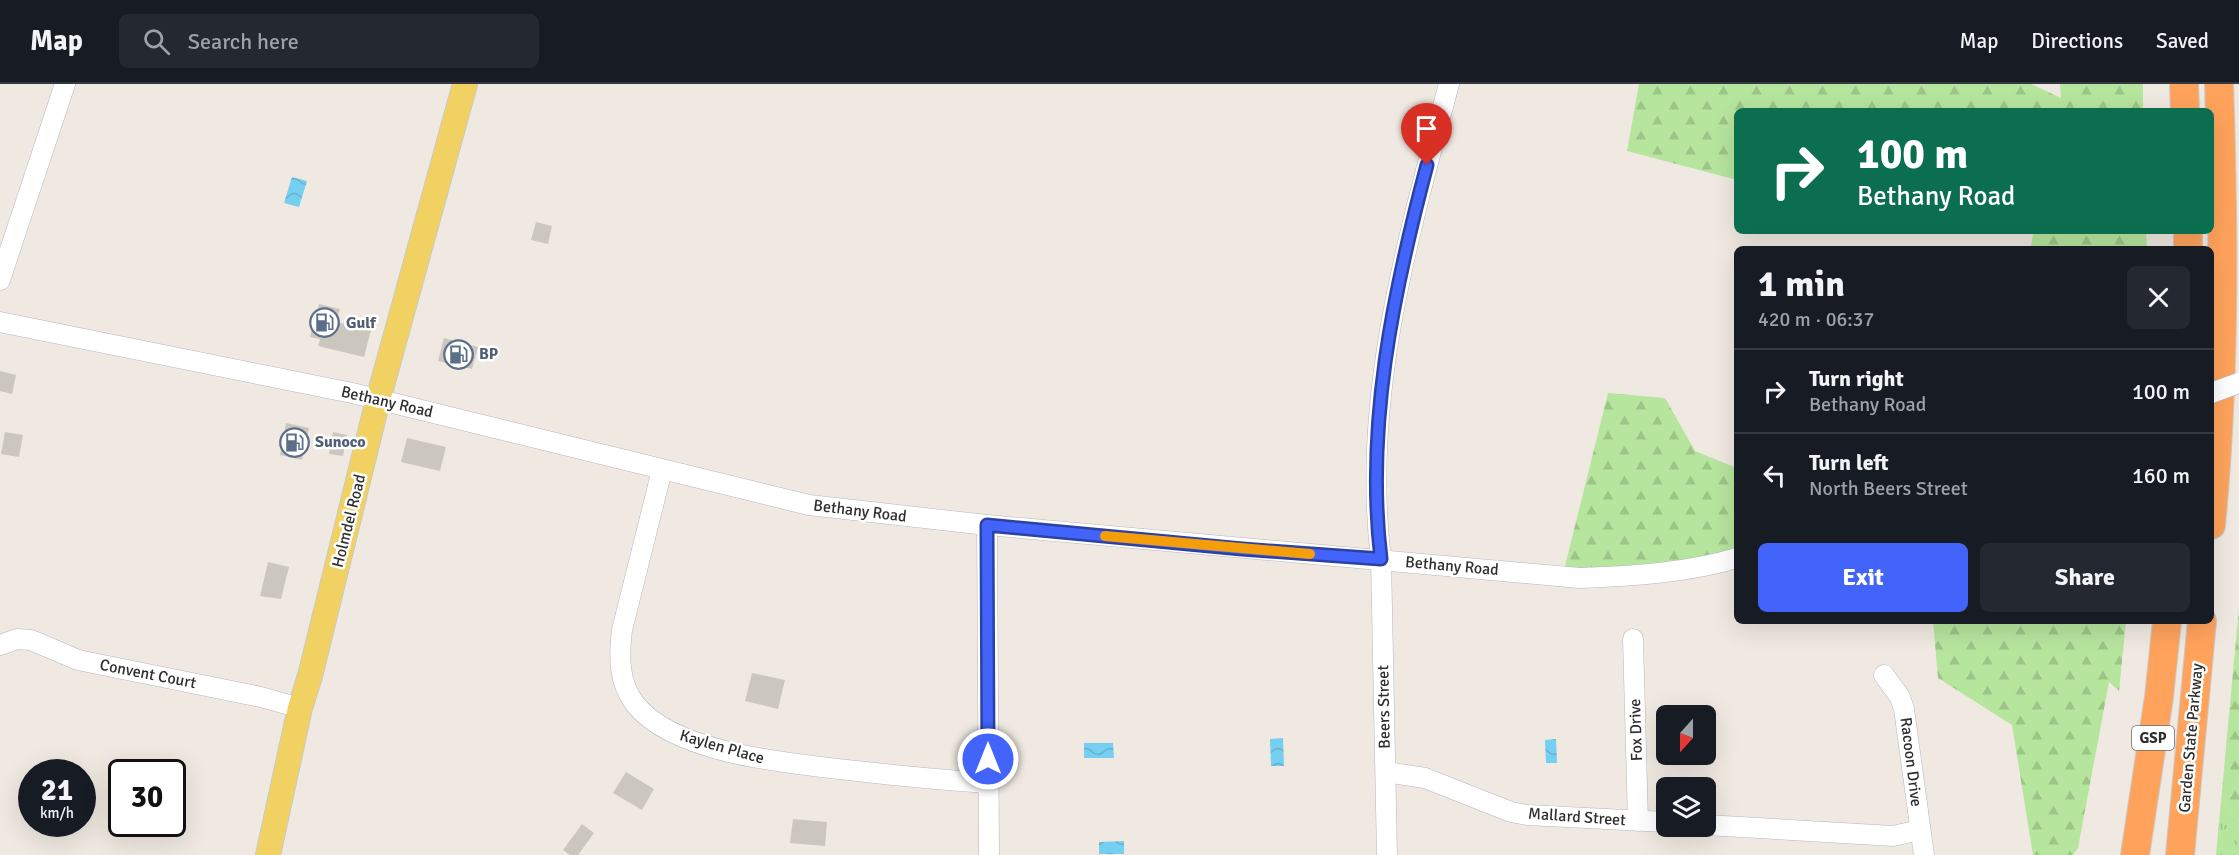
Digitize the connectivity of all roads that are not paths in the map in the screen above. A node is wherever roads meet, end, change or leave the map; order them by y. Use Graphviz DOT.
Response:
graph roads {
  1 [pos="65,84"];
  2 [pos="465,84"];
  3 [pos="1449,84"];
  4 [pos="2184,84"];
  5 [pos="2219,84"];
  6 [pos="2185,108"];
  7 [pos="0,280"];
  8 [pos="0,322"];
  9 [pos="2239,383"];
  10 [pos="2214,392"];
  11 [pos="378,400"];
  12 [pos="2214,466"];
  13 [pos="662,470"];
  14 [pos="987,525"];
  15 [pos="1381,559"];
  16 [pos="1734,559"];
  17 [pos="2167,624"];
  18 [pos="2202,624"];
  19 [pos="1633,639"];
  20 [pos="0,645"];
  21 [pos="1884,675"];
  22 [pos="300,708"];
  23 [pos="1386,772"];
  24 [pos="988,783"];
  25 [pos="1638,821"];
  26 [pos="1656,822"];
  27 [pos="1716,826"];
  28 [pos="1920,830"];
  29 [pos="268,855"];
  30 [pos="989,855"];
  31 [pos="1387,855"];
  32 [pos="1924,855"];
  33 [pos="2135,855"];
  34 [pos="2180,855"];
  1 -- 7 [label="street"];
  2 -- 11 [label="main road, Holmdel Road"];
  3 -- 15 [label="street, Beers Street"];
  4 -- 6 [label="highway"];
  5 -- 12 [label="highway"];
  8 -- 11 [label="street, Bethany Road"];
  9 -- 10 [label="street, bridge"];
  11 -- 13 [label="street, Bethany Road"];
  11 -- 22 [label="main road, Holmdel Road"];
  13 -- 14 [label="street, Bethany Road"];
  13 -- 24 [label="street, Kaylen Place"];
  14 -- 15 [label="street, Bethany Road"];
  14 -- 24 [label="street"];
  15 -- 16 [label="street, Bethany Road"];
  15 -- 23 [label="street, Beers Street"];
  17 -- 33 [label="highway, GSP"];
  18 -- 34 [label="highway, Garden State Parkway / GSP"];
  19 -- 25 [label="street, Fox Drive"];
  20 -- 22 [label="street, Convent Court"];
  21 -- 28 [label="street, Racoon Drive"];
  22 -- 29 [label="main road, Holmdel Road"];
  23 -- 25 [label="street, Mallard Street"];
  23 -- 31 [label="street, Beers Street"];
  24 -- 30 [label="street"];
  25 -- 26 [label="street, Mallard Street"];
  27 -- 28 [label="street"];
  28 -- 32 [label="street, Racoon Drive"];
}
